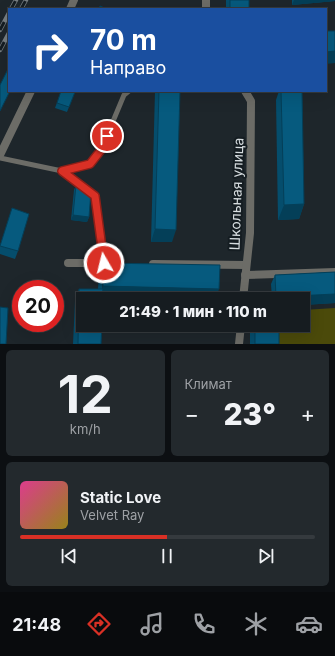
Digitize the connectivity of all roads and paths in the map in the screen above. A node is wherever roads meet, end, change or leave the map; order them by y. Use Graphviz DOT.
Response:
graph roads {
  1 [pos="30,92"];
  2 [pos="128,92"];
  3 [pos="246,92"];
  4 [pos="0,156"];
  5 [pos="62,171"];
  6 [pos="68,263"];
  7 [pos="104,263"];
  8 [pos="119,263"];
  9 [pos="147,264"];
  10 [pos="246,265"];
  11 [pos="335,272"];
  12 [pos="245,275"];
  13 [pos="244,292"];
  14 [pos="240,332"];
  15 [pos="239,344"];
  1 -- 4 [label="street"];
  2 -- 5 [label="lane"];
  3 -- 10 [label="street, Школьная улица"];
  4 -- 5 [label="lane"];
  5 -- 7 [label="lane"];
  6 -- 7 [label="street"];
  7 -- 8 [label="street"];
  9 -- 10 [label="street"];
  10 -- 12 [label="street, Школьная улица"];
  11 -- 12 [label="street"];
  12 -- 13 [label="street, Школьная улица"];
  14 -- 15 [label="street"];
}
